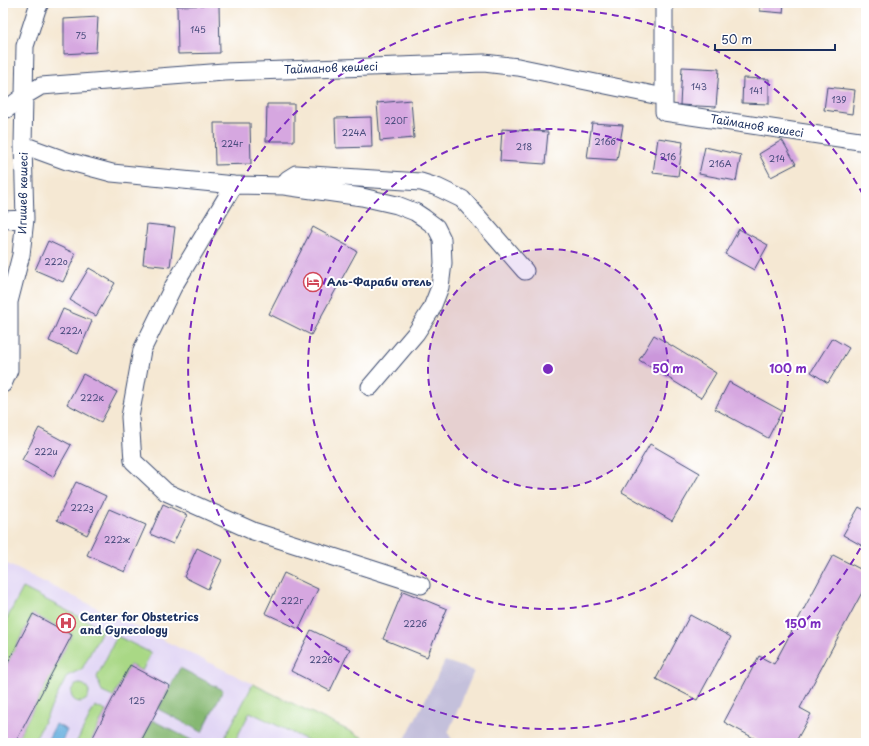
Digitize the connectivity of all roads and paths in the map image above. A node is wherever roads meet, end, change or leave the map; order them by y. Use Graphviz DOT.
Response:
graph roads {
  1 [pos="40,3"];
  2 [pos="664,3"];
  3 [pos="24,96"];
  4 [pos="664,97"];
  5 [pos="3,109"];
  6 [pos="866,142"];
  7 [pos="23,145"];
  8 [pos="234,185"];
  9 [pos="284,186"];
  10 [pos="25,219"];
  11 [pos="3,220"];
  12 [pos="525,271"];
  13 [pos="3,384"];
  14 [pos="370,387"];
  15 [pos="421,585"];
  1 -- 3 [label="street, Игишев көшесі"];
  2 -- 4 [label="street, Тайманов көшесі"];
  3 -- 4 [label="street, Тайманов көшесі"];
  3 -- 5 [label="street, Тайманов көшесі"];
  3 -- 7 [label="street, Игишев көшесі"];
  4 -- 6 [label="street, Тайманов көшесі"];
  7 -- 8 [label="street"];
  7 -- 10 [label="street, Игишев көшесі"];
  8 -- 9 [label="street"];
  8 -- 15 [label="street"];
  9 -- 12 [label="street"];
  9 -- 14 [label="street"];
  10 -- 11 [label="street"];
  10 -- 13 [label="street, Игишев көшесі"];
}
